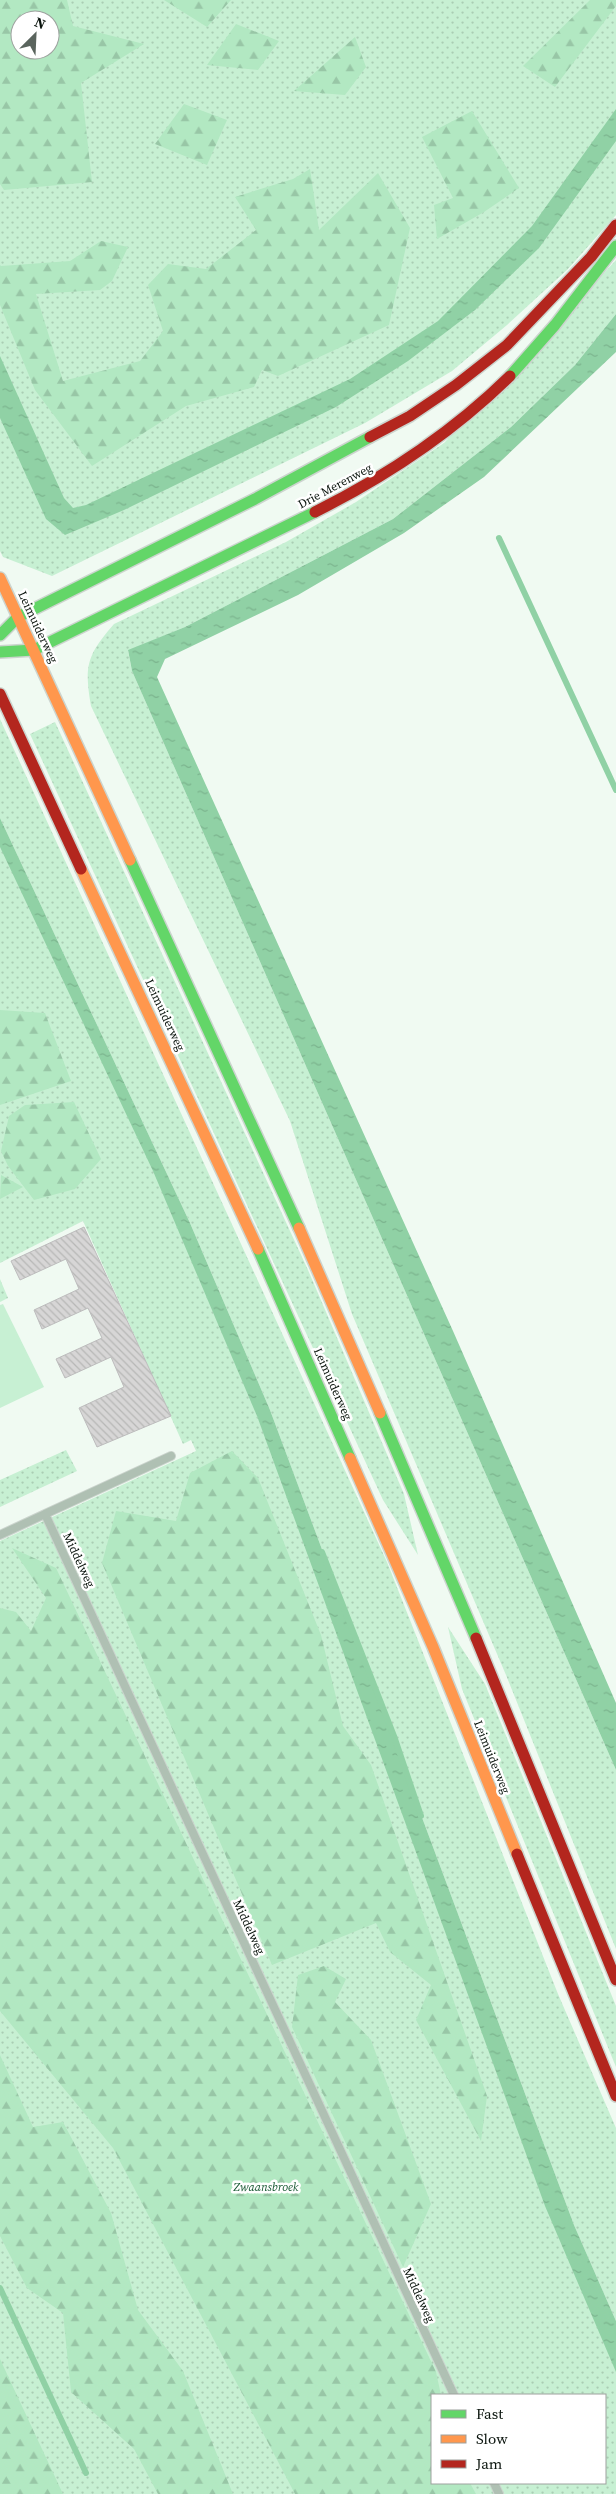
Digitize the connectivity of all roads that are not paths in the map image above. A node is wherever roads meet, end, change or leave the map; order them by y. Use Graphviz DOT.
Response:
graph roads {
  1 [pos="616,225"];
  2 [pos="616,246"];
  3 [pos="0,578"];
  4 [pos="18,617"];
  5 [pos="0,635"];
  6 [pos="34,650"];
  7 [pos="0,652"];
  8 [pos="0,694"];
  9 [pos="171,1456"];
  10 [pos="45,1514"];
  11 [pos="0,1535"];
  12 [pos="616,1980"];
  13 [pos="616,2096"];
  14 [pos="454,2394"];
  1 -- 4 [label="main road"];
  2 -- 6 [label="main road, Drie Merenweg"];
  3 -- 4 [label="main road, Leimuiderweg"];
  4 -- 5 [label="main road"];
  4 -- 6 [label="main road, Leimuiderweg"];
  6 -- 7 [label="main road, Drie Merenweg"];
  6 -- 12 [label="main road, Leimuiderweg"];
  8 -- 13 [label="main road, Leimuiderweg"];
  9 -- 10 [label="lane"];
  10 -- 11 [label="lane"];
  10 -- 14 [label="lane, Middelweg"];
}
